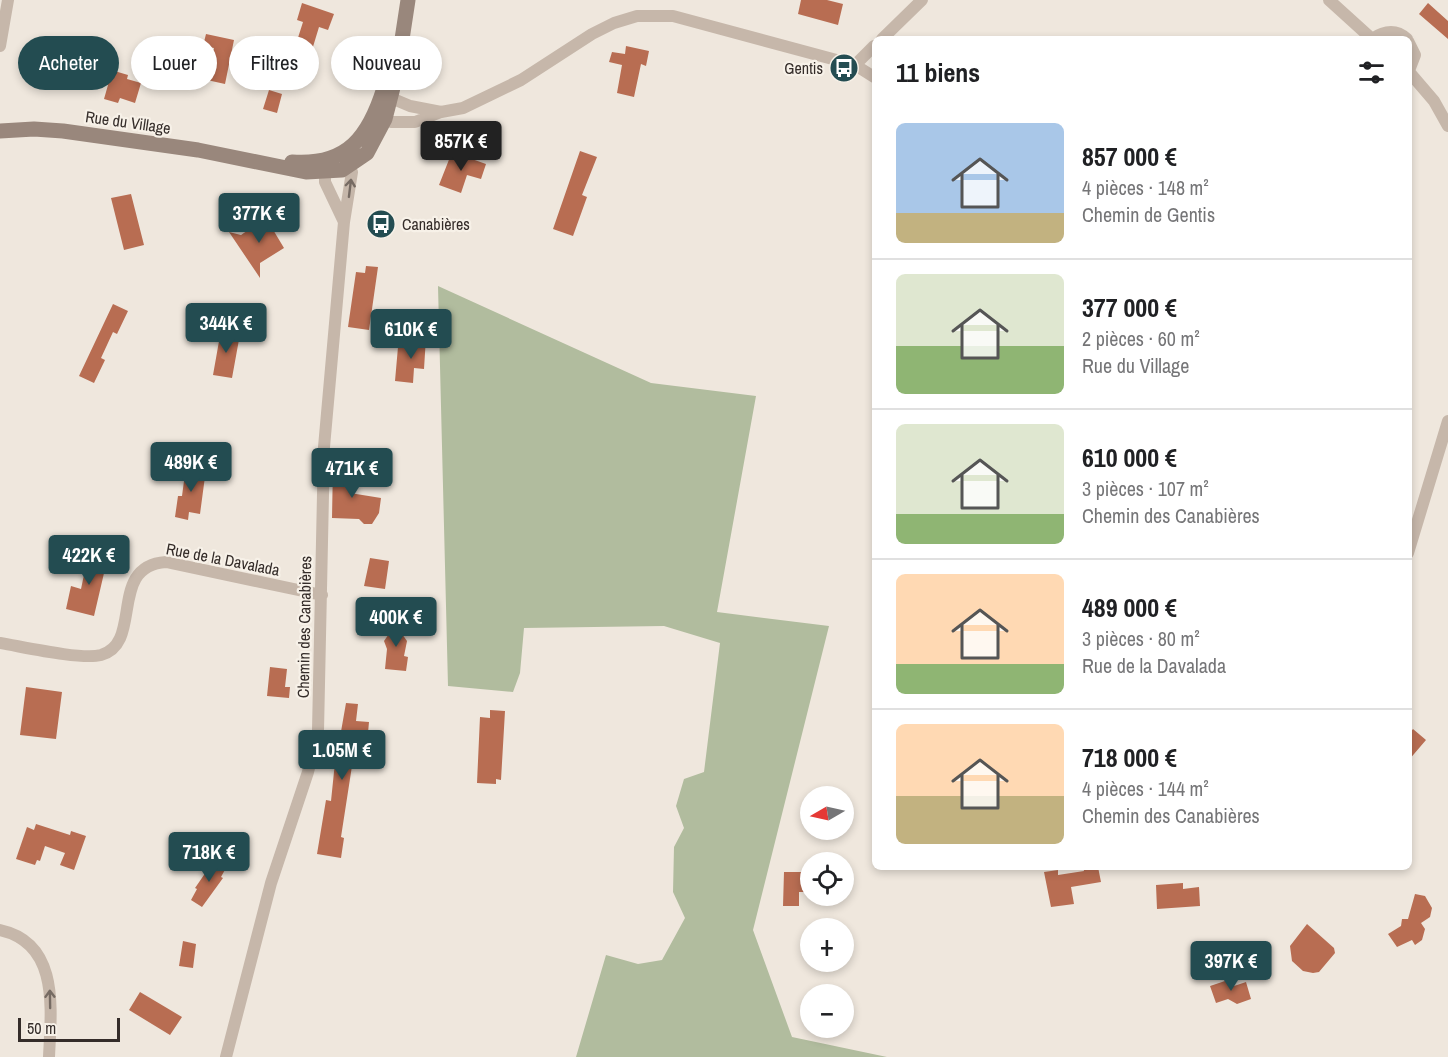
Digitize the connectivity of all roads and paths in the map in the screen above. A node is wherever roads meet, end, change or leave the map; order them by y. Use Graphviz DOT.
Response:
graph roads {
  1 [pos="8,0"];
  2 [pos="408,0"];
  3 [pos="922,0"];
  4 [pos="1329,0"];
  5 [pos="885,36"];
  6 [pos="1369,36"];
  7 [pos="1376,36"];
  8 [pos="1400,36"];
  9 [pos="0,46"];
  10 [pos="872,48"];
  11 [pos="1412,49"];
  12 [pos="1412,64"];
  13 [pos="855,65"];
  14 [pos="872,76"];
  15 [pos="1412,76"];
  16 [pos="385,107"];
  17 [pos="441,112"];
  18 [pos="1448,126"];
  19 [pos="0,131"];
  20 [pos="334,164"];
  21 [pos="344,222"];
  22 [pos="1448,421"];
  23 [pos="1412,540"];
  24 [pos="322,595"];
  25 [pos="0,643"];
  26 [pos="0,930"];
  27 [pos="49,1057"];
  28 [pos="226,1057"];
  1 -- 9 [label="street"];
  2 -- 16 [label="street"];
  3 -- 5 [label="street"];
  4 -- 6 [label="street"];
  7 -- 8 [label="street"];
  10 -- 13 [label="street"];
  11 -- 12 [label="street"];
  13 -- 14 [label="street"];
  13 -- 17 [label="street"];
  15 -- 18 [label="street"];
  16 -- 17 [label="street"];
  16 -- 17 [label="street"];
  16 -- 20 [label="street"];
  19 -- 20 [label="street, Rue du Village"];
  20 -- 21 [label="street"];
  21 -- 20 [label="street, Chemin des Canabières, one-way"];
  21 -- 24 [label="street, Chemin des Canabières"];
  22 -- 23 [label="street"];
  24 -- 25 [label="street, Rue de la Davalada"];
  24 -- 28 [label="street, Chemin des Canabières"];
  27 -- 26 [label="street, one-way"];
}
